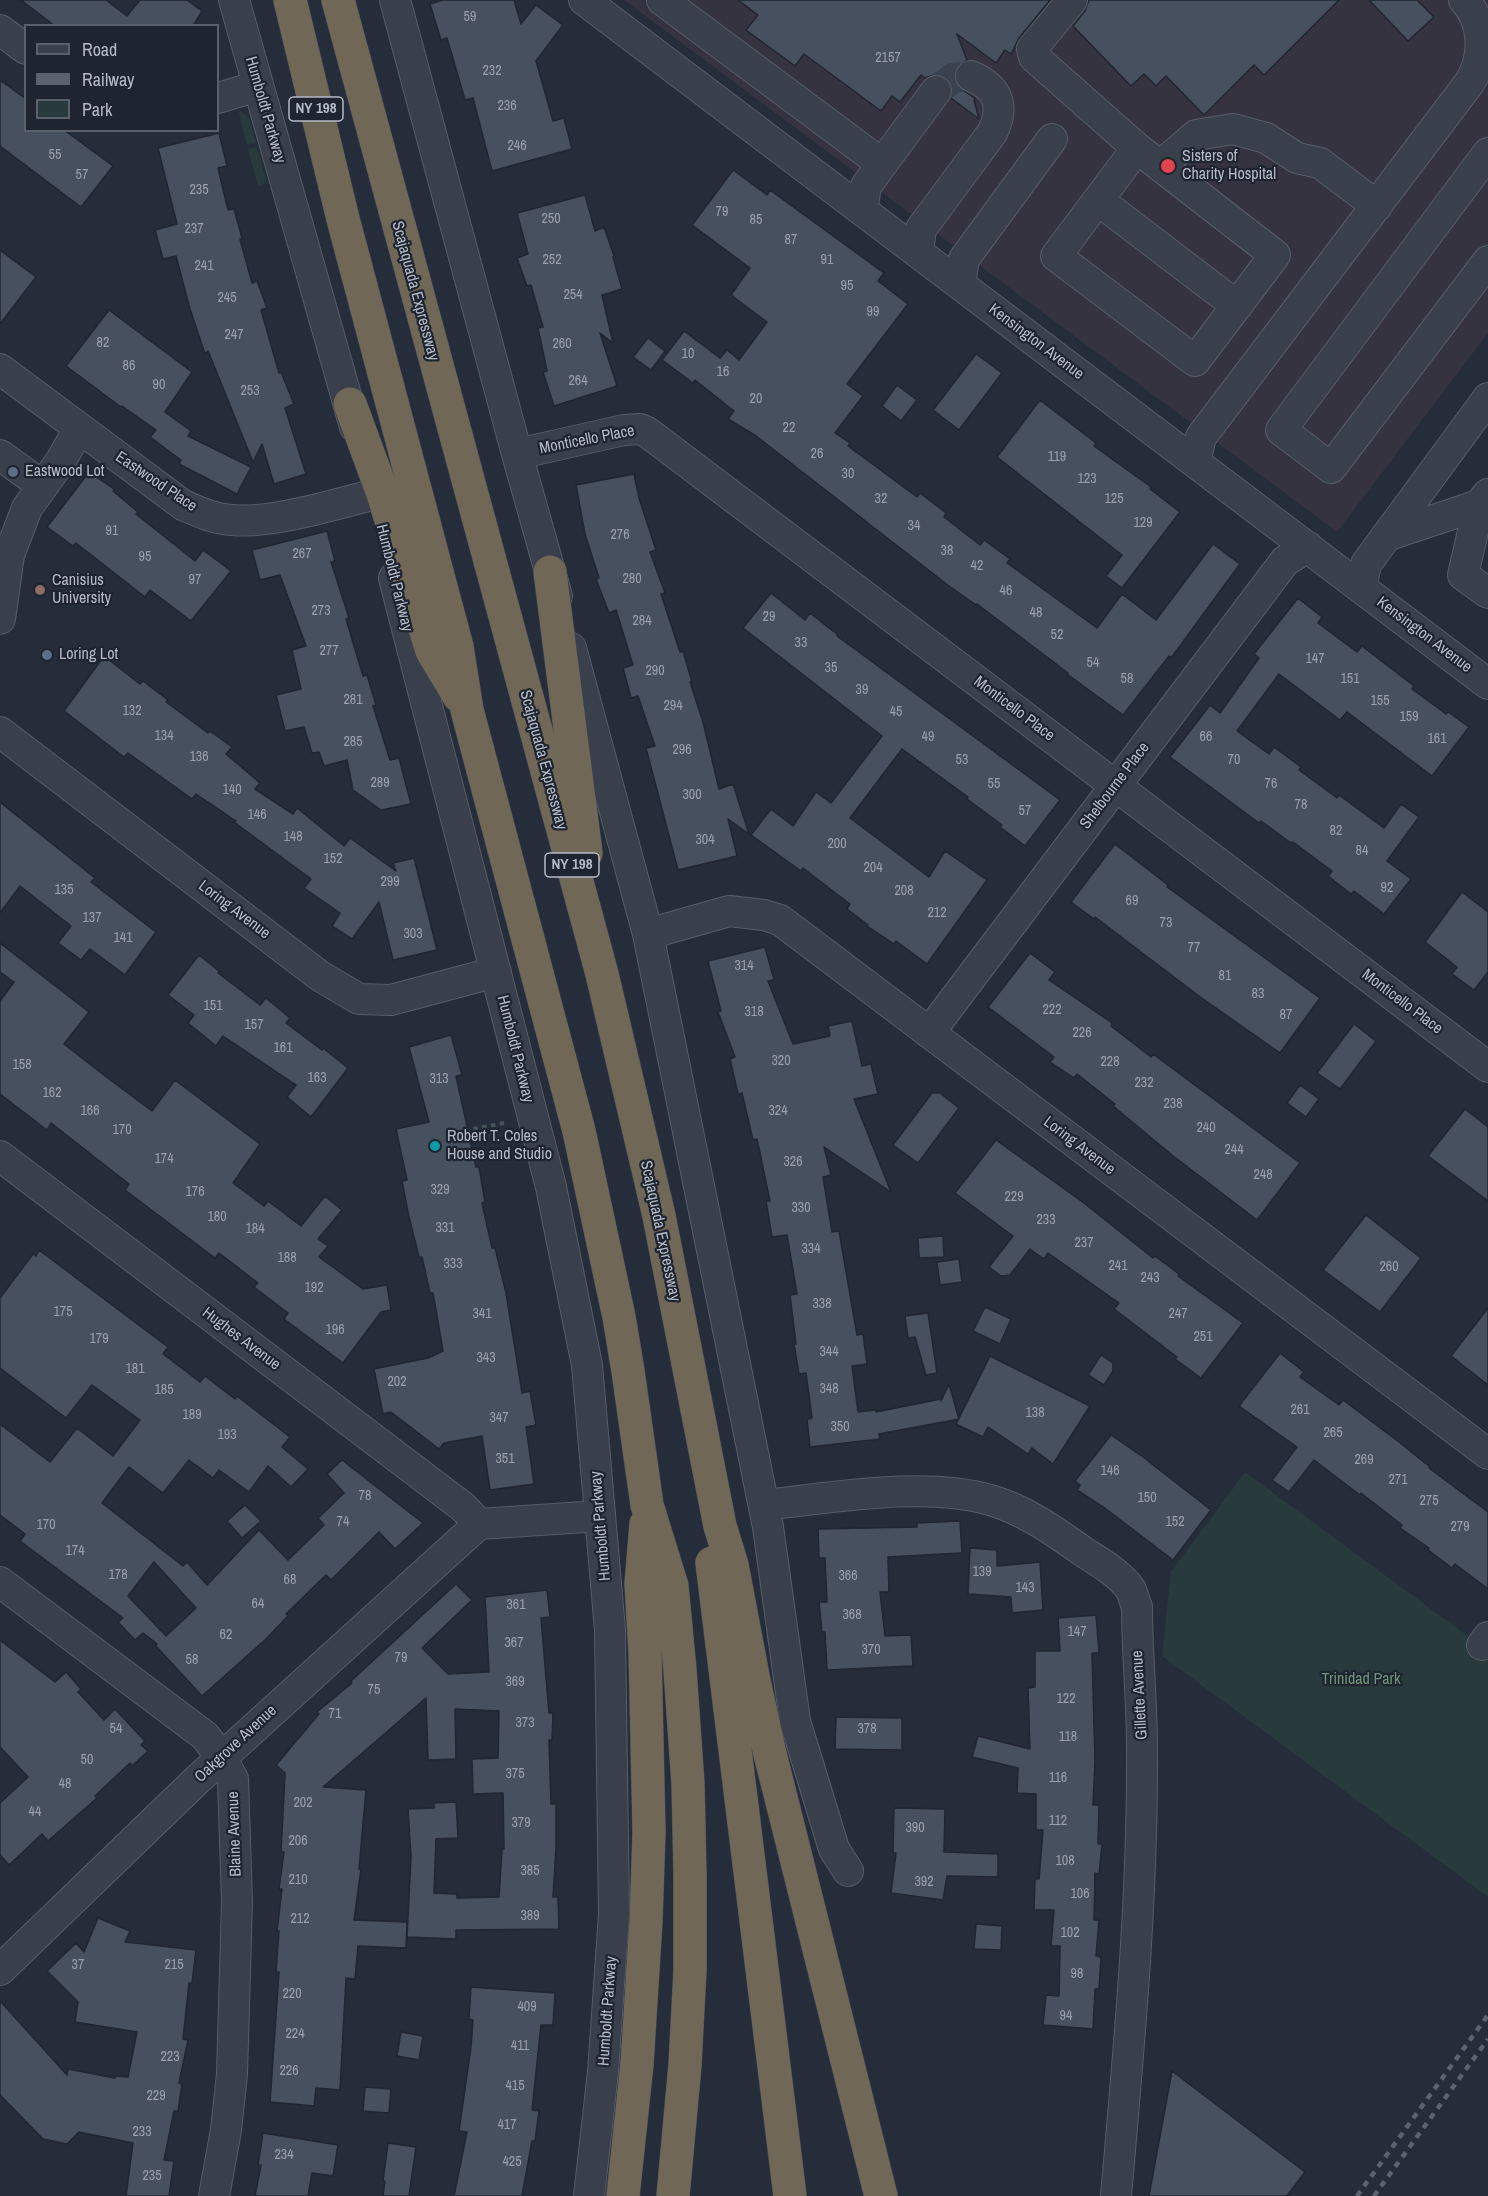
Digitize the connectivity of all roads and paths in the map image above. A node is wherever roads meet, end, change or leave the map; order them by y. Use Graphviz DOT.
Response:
graph roads {
  1 [pos="234,0"];
  2 [pos="290,0"];
  3 [pos="338,0"];
  4 [pos="395,0"];
  5 [pos="585,0"];
  6 [pos="662,0"];
  7 [pos="1072,0"];
  8 [pos="0,30"];
  9 [pos="1480,37"];
  10 [pos="24,48"];
  11 [pos="971,76"];
  12 [pos="258,86"];
  13 [pos="936,91"];
  14 [pos="219,98"];
  15 [pos="1052,139"];
  16 [pos="1488,153"];
  17 [pos="1149,157"];
  18 [pos="882,164"];
  19 [pos="1098,200"];
  20 [pos="862,210"];
  21 [pos="1372,213"];
  22 [pos="918,252"];
  23 [pos="1488,261"];
  24 [pos="960,284"];
  25 [pos="1237,306"];
  26 [pos="0,369"];
  27 [pos="1488,398"];
  28 [pos="350,404"];
  29 [pos="79,429"];
  30 [pos="517,454"];
  31 [pos="0,455"];
  32 [pos="1195,462"];
  33 [pos="43,486"];
  34 [pos="372,495"];
  35 [pos="1483,500"];
  36 [pos="1386,536"];
  37 [pos="1308,548"];
  38 [pos="550,572"];
  39 [pos="1361,588"];
  40 [pos="1488,593"];
  41 [pos="0,619"];
  42 [pos="1488,684"];
  43 [pos="467,711"];
  44 [pos="0,732"];
  45 [pos="1116,785"];
  46 [pos="648,934"];
  47 [pos="496,972"];
  48 [pos="602,974"];
  49 [pos="929,1033"];
  50 [pos="1488,1066"];
  51 [pos="504,1123"];
  52 [pos="438,1136"];
  53 [pos="0,1156"];
  54 [pos="1488,1454"];
  55 [pos="647,1505"];
  56 [pos="764,1505"];
  57 [pos="600,1516"];
  58 [pos="479,1524"];
  59 [pos="720,1526"];
  60 [pos="0,1582"];
  61 [pos="221,1757"];
  62 [pos="848,1871"];
  63 [pos="0,1970"];
  64 [pos="214,2196"];
  65 [pos="589,2196"];
  66 [pos="623,2196"];
  67 [pos="673,2196"];
  68 [pos="790,2196"];
  69 [pos="881,2196"];
  70 [pos="1116,2196"];
  1 -- 12 [label="street, Humboldt Parkway"];
  2 -- 43 [label="highway, NY 198"];
  3 -- 48 [label="highway, Scajaquada Expressway / NY 198"];
  4 -- 30 [label="street"];
  5 -- 20 [label="street, Kensington Avenue"];
  6 -- 18 [label="street"];
  7 -- 17 [label="street"];
  8 -- 10 [label="street"];
  9 -- 21 [label="street"];
  11 -- 22 [label="street"];
  12 -- 14 [label="street"];
  12 -- 28 [label="street, Humboldt Parkway"];
  13 -- 18 [label="street"];
  15 -- 24 [label="street"];
  16 -- 23 [label="street"];
  17 -- 19 [label="street"];
  17 -- 21 [label="street"];
  17 -- 25 [label="street"];
  18 -- 20 [label="street"];
  19 -- 25 [label="street"];
  19 -- 25 [label="street"];
  20 -- 22 [label="street, Kensington Avenue"];
  21 -- 32 [label="street"];
  22 -- 24 [label="street, Kensington Avenue"];
  24 -- 32 [label="street, Kensington Avenue"];
  26 -- 29 [label="street, Eastwood Place"];
  27 -- 36 [label="street"];
  28 -- 34 [label="street, Humboldt Parkway"];
  28 -- 43 [label="highway"];
  29 -- 33 [label="street"];
  29 -- 34 [label="street, Eastwood Place"];
  30 -- 38 [label="street"];
  30 -- 45 [label="street, Monticello Place"];
  31 -- 33 [label="street"];
  32 -- 37 [label="street, Kensington Avenue"];
  33 -- 41 [label="street"];
  34 -- 47 [label="street, Humboldt Parkway"];
  35 -- 36 [label="street"];
  35 -- 40 [label="street"];
  36 -- 39 [label="street"];
  37 -- 39 [label="street, Kensington Avenue"];
  37 -- 45 [label="street, Shelbourne Place"];
  38 -- 46 [label="street"];
  38 -- 48 [label="highway"];
  39 -- 42 [label="street, Kensington Avenue"];
  43 -- 55 [label="highway, NY 198"];
  44 -- 47 [label="street, Loring Avenue"];
  45 -- 49 [label="street, Shelbourne Place"];
  45 -- 50 [label="street, Monticello Place"];
  46 -- 49 [label="street, Loring Avenue"];
  46 -- 56 [label="street"];
  47 -- 57 [label="street, Humboldt Parkway"];
  48 -- 59 [label="highway, Scajaquada Expressway / NY 198"];
  49 -- 54 [label="street, Loring Avenue"];
  51 -- 52 [label="path"];
  53 -- 58 [label="street, Hughes Avenue"];
  55 -- 66 [label="highway"];
  55 -- 67 [label="highway"];
  56 -- 62 [label="street"];
  56 -- 70 [label="street, Gillette Avenue"];
  57 -- 58 [label="street"];
  57 -- 65 [label="street, Humboldt Parkway"];
  58 -- 61 [label="street, Oakgrove Avenue"];
  59 -- 68 [label="highway"];
  59 -- 69 [label="highway, Scajaquada Expressway"];
  60 -- 61 [label="street, Blaine Avenue"];
  61 -- 63 [label="street, Oakgrove Avenue"];
  61 -- 64 [label="street, Blaine Avenue"];
}
